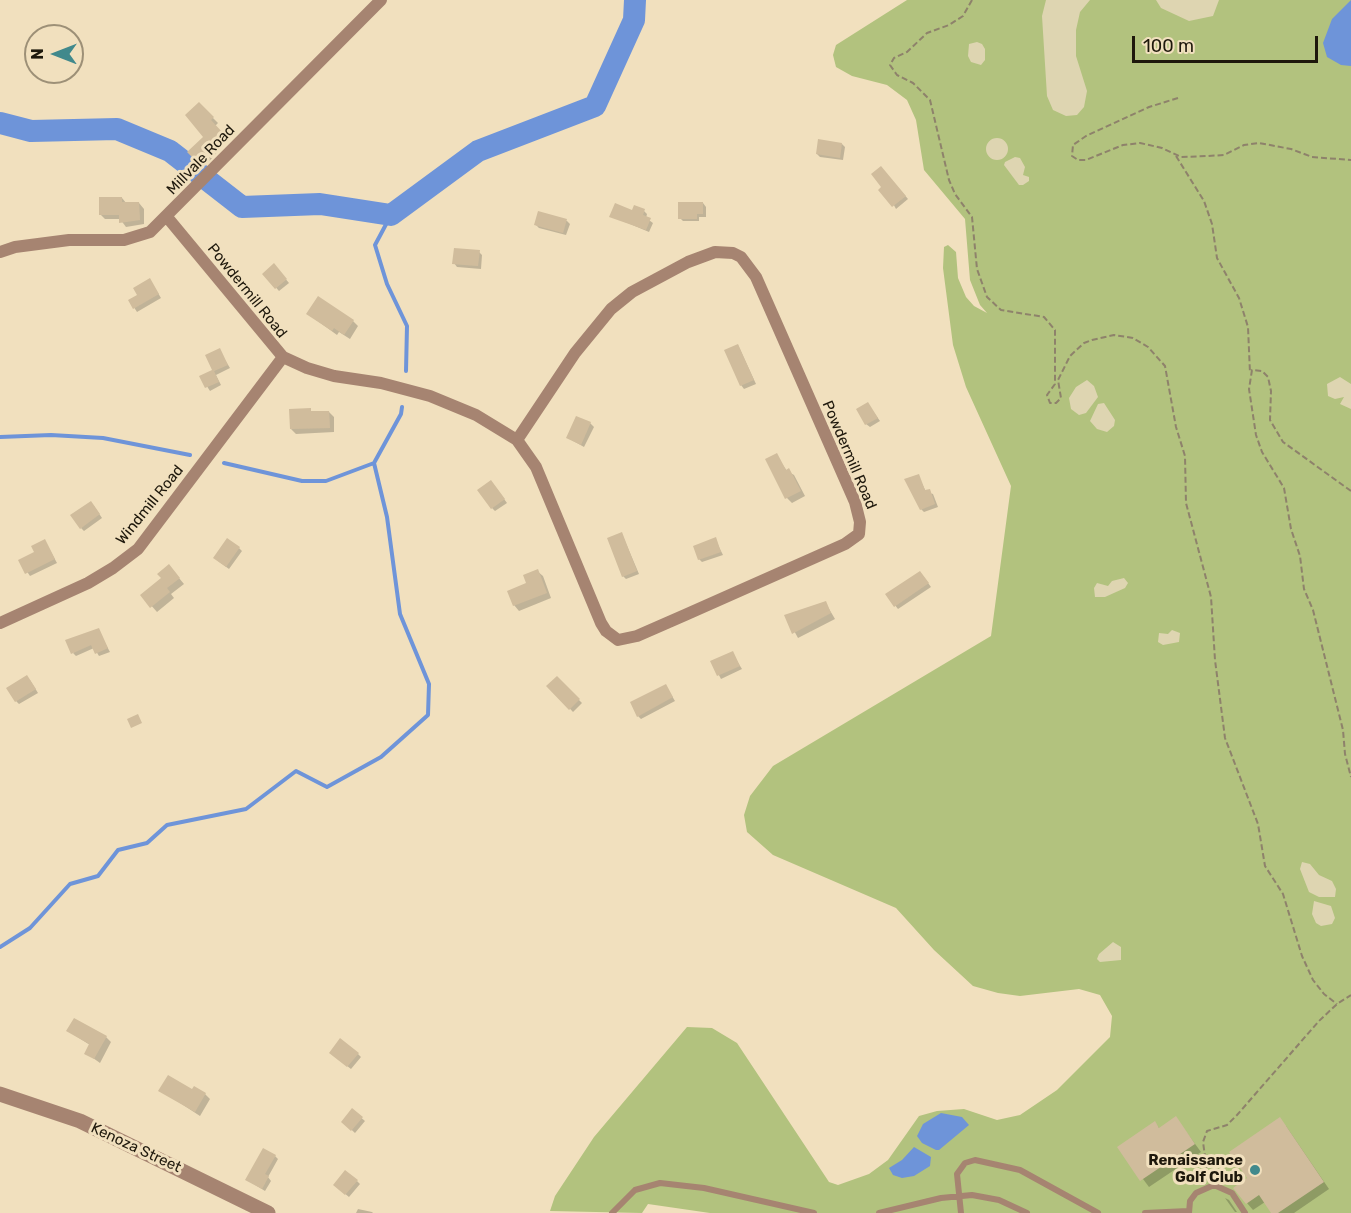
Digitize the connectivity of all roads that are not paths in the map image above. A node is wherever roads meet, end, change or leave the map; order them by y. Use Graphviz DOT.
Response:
graph roads {
  1 [pos="381,0"];
  2 [pos="167,217"];
  3 [pos="0,252"];
  4 [pos="283,357"];
  5 [pos="517,440"];
  6 [pos="0,623"];
  7 [pos="0,1094"];
  8 [pos="957,1196"];
  9 [pos="1188,1212"];
  10 [pos="268,1213"];
  11 [pos="612,1213"];
  12 [pos="814,1213"];
  13 [pos="879,1213"];
  14 [pos="961,1213"];
  15 [pos="1027,1213"];
  16 [pos="1098,1213"];
  17 [pos="1145,1213"];
  18 [pos="1245,1213"];
  1 -- 2 [label="street, Millvale Road"];
  2 -- 3 [label="street, Millvale Road"];
  2 -- 4 [label="street, Powdermill Road"];
  4 -- 5 [label="street, Powdermill Road"];
  4 -- 6 [label="street, Windmill Road"];
  5 -- 5 [label="street, Powdermill Road"];
  7 -- 10 [label="street, Kenoza Street"];
  8 -- 13 [label="lane"];
  8 -- 14 [label="lane"];
  8 -- 15 [label="lane"];
  8 -- 16 [label="lane"];
  9 -- 17 [label="lane"];
  9 -- 18 [label="lane"];
  11 -- 12 [label="lane"];
}
